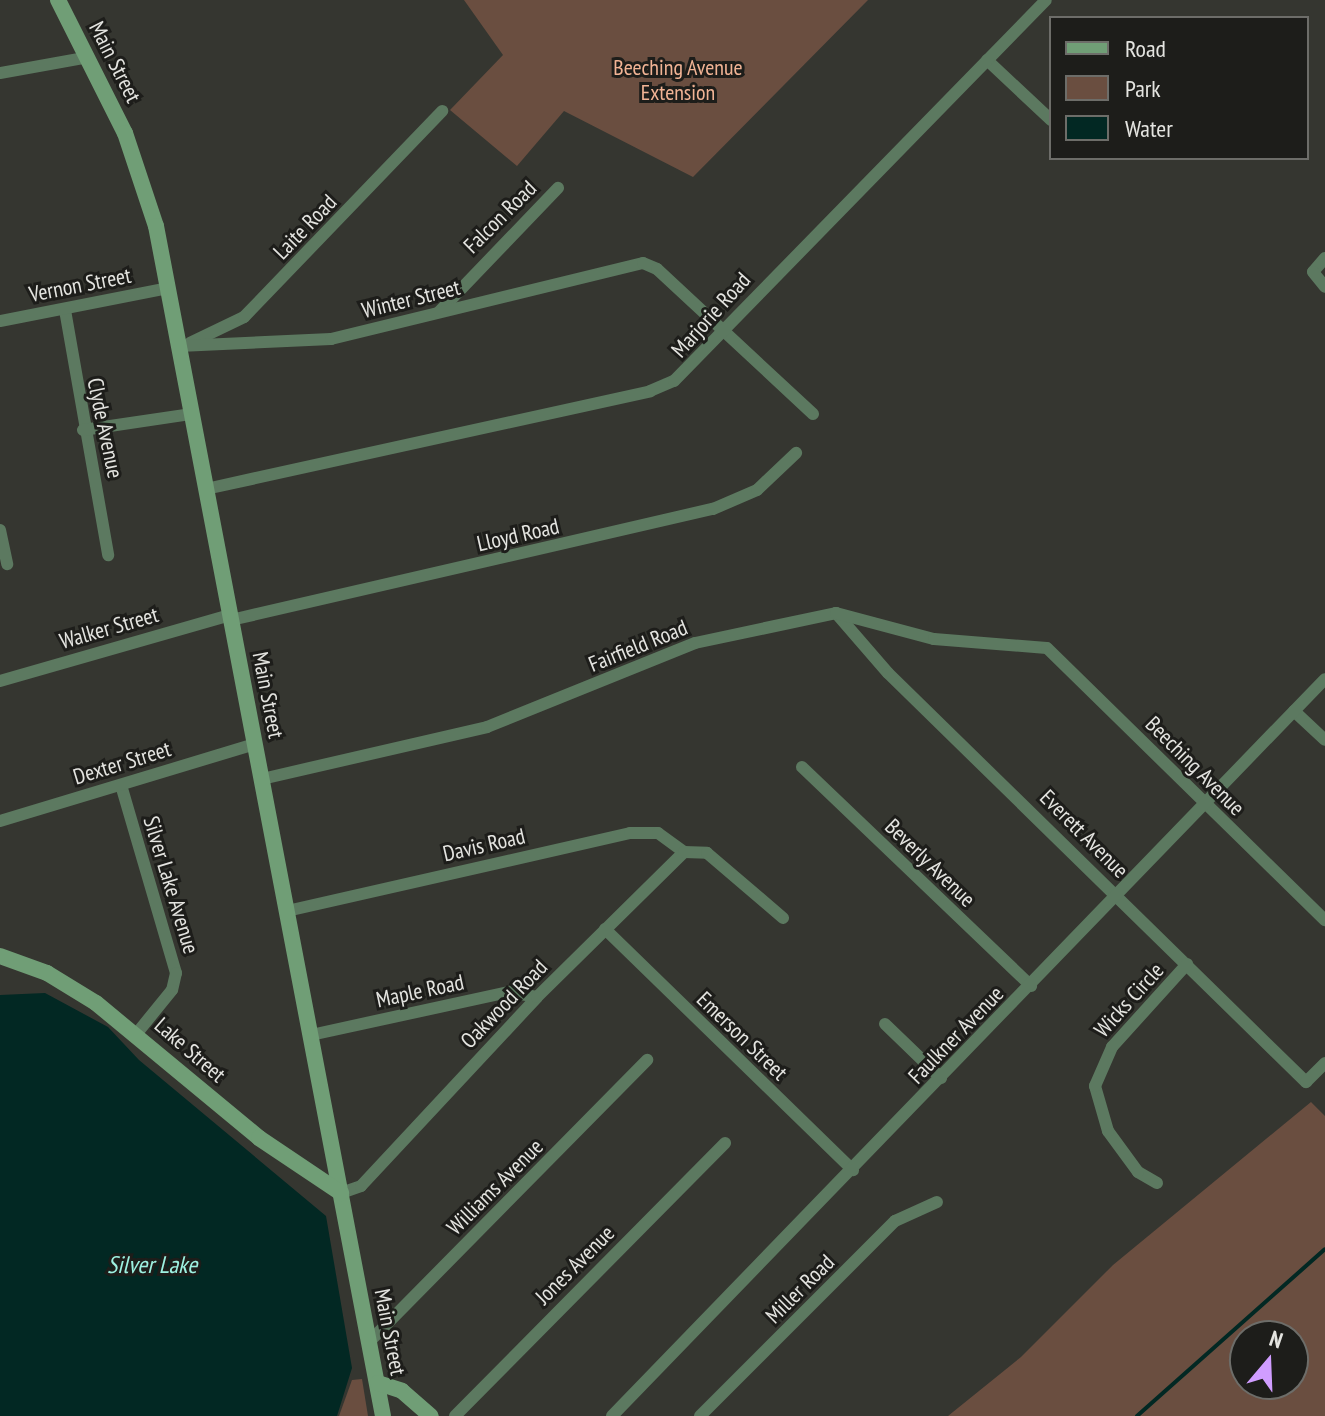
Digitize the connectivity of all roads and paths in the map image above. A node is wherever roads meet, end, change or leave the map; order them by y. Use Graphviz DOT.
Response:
graph roads {
  1 [pos="58,0"];
  2 [pos="1046,0"];
  3 [pos="89,57"];
  4 [pos="987,60"];
  5 [pos="0,73"];
  6 [pos="442,111"];
  7 [pos="1049,118"];
  8 [pos="558,188"];
  9 [pos="1325,258"];
  10 [pos="1325,287"];
  11 [pos="168,288"];
  12 [pos="65,310"];
  13 [pos="439,312"];
  14 [pos="0,321"];
  15 [pos="723,327"];
  16 [pos="179,346"];
  17 [pos="192,414"];
  18 [pos="813,414"];
  19 [pos="83,430"];
  20 [pos="796,453"];
  21 [pos="206,489"];
  22 [pos="0,530"];
  23 [pos="108,555"];
  24 [pos="7,564"];
  25 [pos="836,613"];
  26 [pos="231,617"];
  27 [pos="1035,645"];
  28 [pos="1325,679"];
  29 [pos="0,681"];
  30 [pos="1294,711"];
  31 [pos="1325,740"];
  32 [pos="255,744"];
  33 [pos="802,767"];
  34 [pos="262,779"];
  35 [pos="121,785"];
  36 [pos="1206,804"];
  37 [pos="0,821"];
  38 [pos="684,852"];
  39 [pos="1118,896"];
  40 [pos="287,911"];
  41 [pos="783,918"];
  42 [pos="1325,920"];
  43 [pos="605,929"];
  44 [pos="0,956"];
  45 [pos="1187,964"];
  46 [pos="1031,986"];
  47 [pos="537,997"];
  48 [pos="885,1024"];
  49 [pos="137,1033"];
  50 [pos="311,1035"];
  51 [pos="647,1060"];
  52 [pos="1325,1063"];
  53 [pos="941,1078"];
  54 [pos="725,1143"];
  55 [pos="853,1170"];
  56 [pos="1157,1183"];
  57 [pos="341,1193"];
  58 [pos="937,1202"];
  59 [pos="370,1341"];
  60 [pos="378,1383"];
  61 [pos="383,1416"];
  62 [pos="431,1416"];
  63 [pos="455,1416"];
  64 [pos="612,1416"];
  65 [pos="700,1416"];
  1 -- 3 [label="main road, Main Street"];
  2 -- 4 [label="street, Marjorie Road"];
  3 -- 5 [label="street"];
  3 -- 11 [label="main road, Main Street"];
  4 -- 7 [label="street"];
  4 -- 15 [label="street, Marjorie Road"];
  6 -- 16 [label="street, Laite Road"];
  8 -- 13 [label="street, Falcon Road"];
  9 -- 10 [label="street"];
  11 -- 12 [label="street, Vernon Street"];
  11 -- 16 [label="main road, Main Street"];
  12 -- 14 [label="street, Vernon Street"];
  12 -- 19 [label="street, Clyde Avenue"];
  13 -- 15 [label="street, Winter Street"];
  13 -- 16 [label="street, Winter Street"];
  15 -- 18 [label="street"];
  15 -- 21 [label="street, Marjorie Road"];
  16 -- 17 [label="main road, Main Street"];
  17 -- 19 [label="street"];
  17 -- 21 [label="main road, Main Street"];
  19 -- 23 [label="street, Clyde Avenue"];
  20 -- 26 [label="street, Lloyd Road"];
  21 -- 26 [label="main road, Main Street"];
  22 -- 24 [label="street"];
  25 -- 27 [label="street, Fairfield Road"];
  25 -- 34 [label="street, Fairfield Road"];
  25 -- 39 [label="street, Everett Avenue"];
  26 -- 29 [label="street, Walker Street"];
  26 -- 32 [label="main road, Main Street"];
  27 -- 36 [label="street, Beeching Avenue"];
  28 -- 30 [label="street, Faulkner Avenue"];
  30 -- 31 [label="street"];
  30 -- 36 [label="street, Faulkner Avenue"];
  32 -- 34 [label="main road, Main Street"];
  32 -- 35 [label="street, Dexter Street"];
  33 -- 46 [label="street, Beverly Avenue"];
  34 -- 40 [label="main road, Main Street"];
  35 -- 37 [label="street, Dexter Street"];
  35 -- 49 [label="street, Silver Lake Avenue"];
  36 -- 39 [label="street, Faulkner Avenue"];
  36 -- 42 [label="street, Beeching Avenue"];
  38 -- 40 [label="street, Davis Road"];
  38 -- 41 [label="street"];
  38 -- 43 [label="street, Oakwood Road"];
  39 -- 45 [label="street, Everett Avenue"];
  39 -- 46 [label="street, Faulkner Avenue"];
  40 -- 50 [label="main road, Main Street"];
  43 -- 47 [label="street, Oakwood Road"];
  43 -- 55 [label="street, Emerson Street"];
  44 -- 49 [label="main road, Lake Street"];
  45 -- 52 [label="street, Everett Avenue"];
  45 -- 56 [label="street, Wicks Circle"];
  46 -- 53 [label="street, Faulkner Avenue"];
  47 -- 50 [label="street, Maple Road"];
  47 -- 57 [label="street, Oakwood Road"];
  48 -- 53 [label="street"];
  49 -- 57 [label="main road, Lake Street"];
  50 -- 57 [label="main road, Main Street"];
  51 -- 59 [label="street, Williams Avenue"];
  53 -- 55 [label="street, Faulkner Avenue"];
  54 -- 63 [label="street, Jones Avenue"];
  55 -- 64 [label="street, Faulkner Avenue"];
  57 -- 59 [label="main road, Main Street"];
  58 -- 65 [label="street, Miller Road"];
  59 -- 60 [label="main road, Main Street"];
  60 -- 61 [label="main road, Main Street"];
  60 -- 62 [label="main road"];
}
